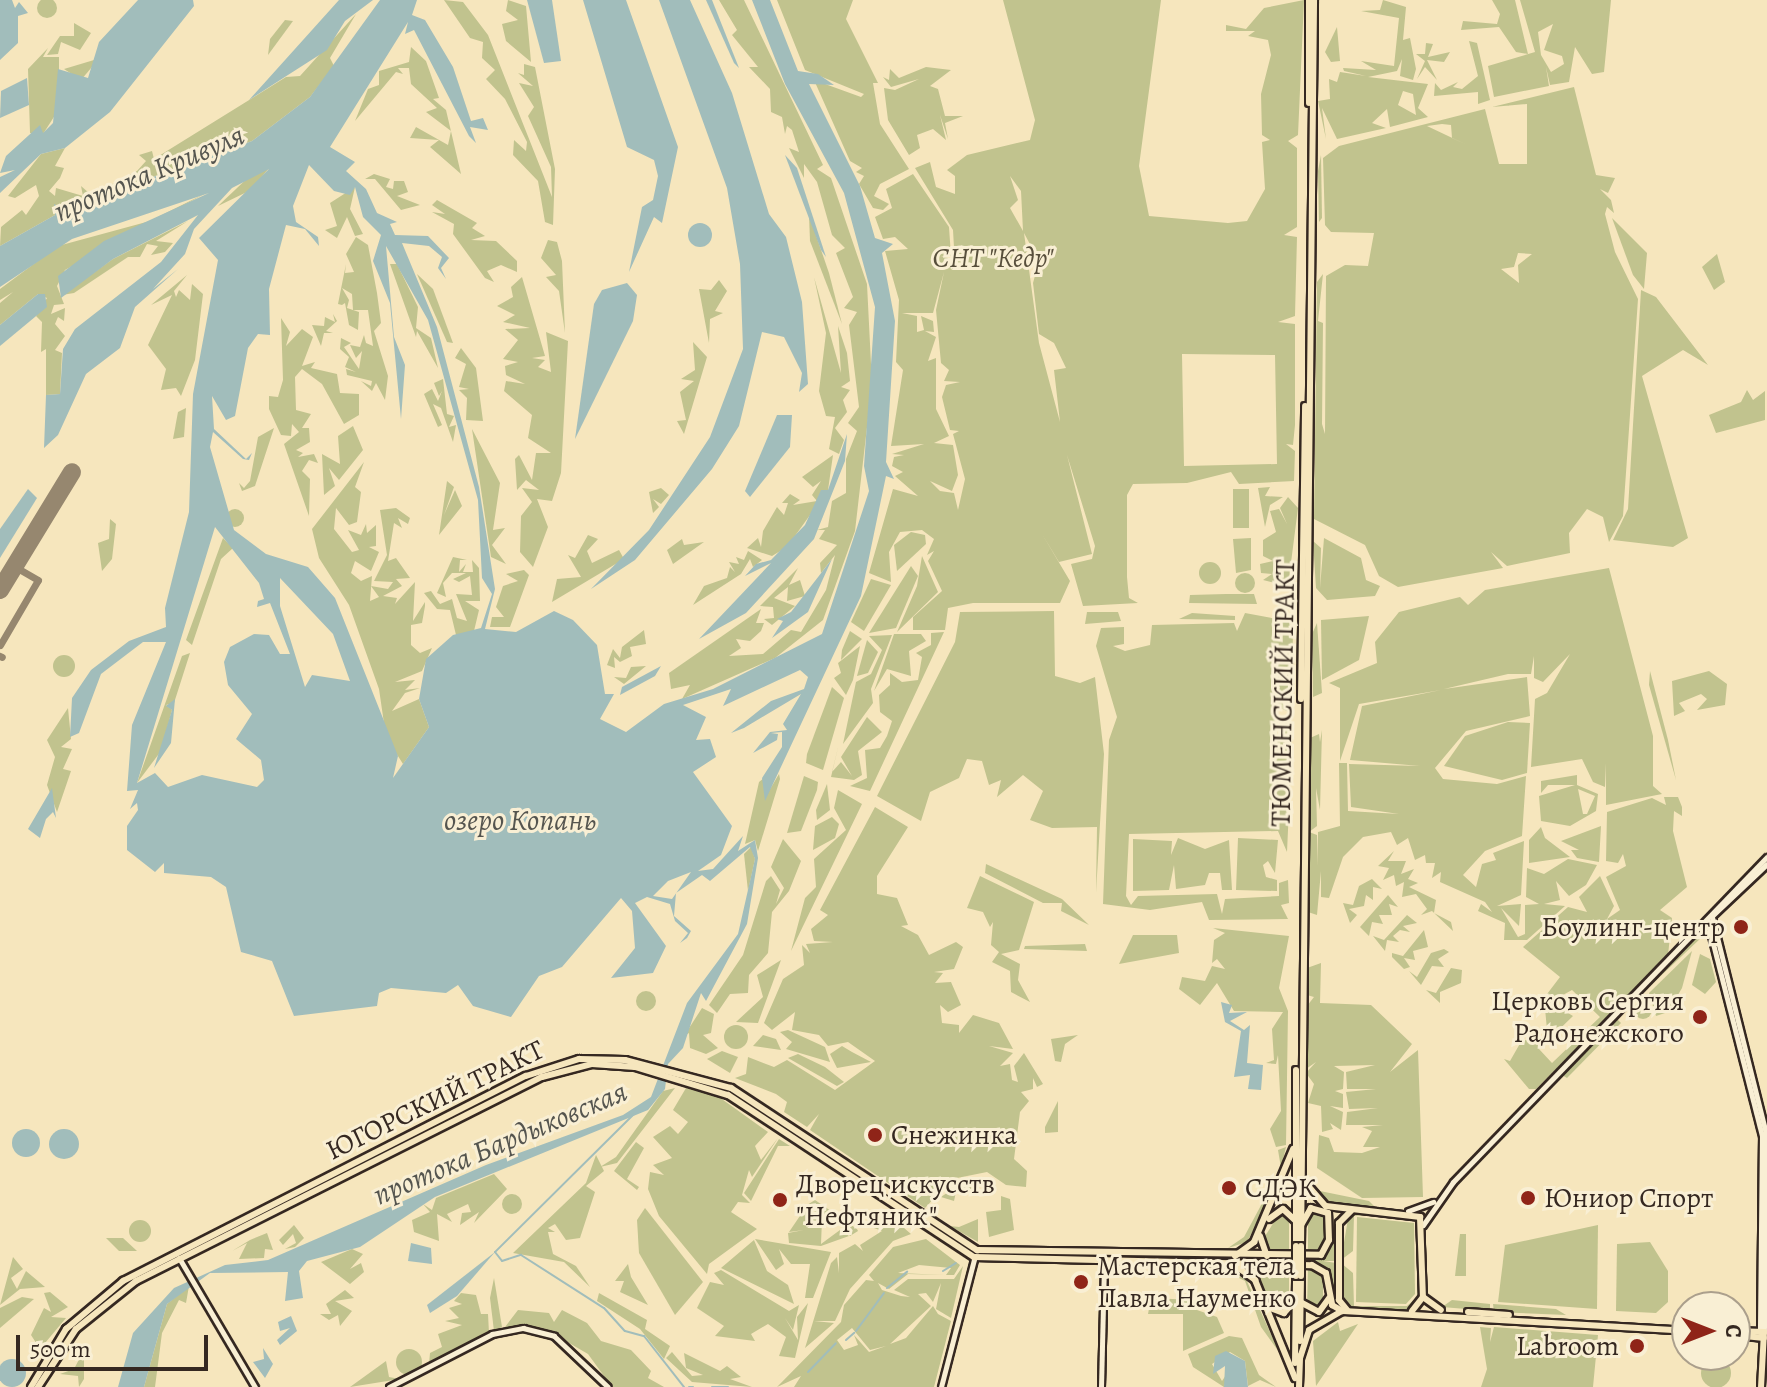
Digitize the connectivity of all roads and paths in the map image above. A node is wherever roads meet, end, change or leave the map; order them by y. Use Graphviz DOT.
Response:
graph roads {
  1 [pos="1312,0"];
  2 [pos="1767,857"];
  3 [pos="1767,864"];
  4 [pos="1710,918"];
  5 [pos="1295,1126"];
  6 [pos="1301,1165"];
  7 [pos="1438,1199"];
  8 [pos="1350,1210"];
  9 [pos="1408,1211"];
  10 [pos="1299,1225"];
  11 [pos="1423,1225"];
  12 [pos="1330,1226"];
  13 [pos="976,1254"];
  14 [pos="1101,1255"];
  15 [pos="178,1256"];
  16 [pos="1232,1257"];
  17 [pos="1270,1261"];
  18 [pos="1312,1262"];
  19 [pos="1103,1263"];
  20 [pos="1224,1264"];
  21 [pos="1330,1290"];
  22 [pos="1423,1297"];
  23 [pos="1298,1298"];
  24 [pos="1342,1311"];
  25 [pos="1352,1311"];
  26 [pos="1408,1312"];
  27 [pos="1671,1328"];
  28 [pos="1671,1328"];
  29 [pos="1751,1334"];
  30 [pos="1762,1335"];
  31 [pos="1300,1358"];
  32 [pos="1295,1378"];
  33 [pos="31,1387"];
  34 [pos="38,1387"];
  35 [pos="255,1387"];
  36 [pos="389,1387"];
  37 [pos="608,1387"];
  38 [pos="941,1387"];
  39 [pos="1101,1387"];
  40 [pos="1297,1387"];
  41 [pos="1759,1387"];
  1 -- 5 [label="main road, ТЮМЕНСКИЙ ТРАКТ"];
  1 -- 6 [label="main road, ТЮМЕНСКИЙ ТРАКТ"];
  2 -- 4 [label="main road"];
  3 -- 4 [label="main road"];
  4 -- 7 [label="main road"];
  4 -- 30 [label="main road"];
  5 -- 10 [label="main road, ТЮМЕНСКИЙ ТРАКТ"];
  5 -- 16 [label="main road"];
  6 -- 8 [label="main road"];
  6 -- 10 [label="main road, ТЮМЕНСКИЙ ТРАКТ"];
  7 -- 9 [label="main road"];
  7 -- 11 [label="main road"];
  8 -- 9 [label="main road"];
  8 -- 12 [label="main road"];
  8 -- 25 [label="main road"];
  9 -- 11 [label="main road"];
  10 -- 12 [label="main road"];
  10 -- 17 [label="main road"];
  10 -- 23 [label="main road, ТЮМЕНСКИЙ ТРАКТ, bridge"];
  11 -- 22 [label="main road"];
  12 -- 18 [label="main road"];
  13 -- 14 [label="main road"];
  13 -- 15 [label="main road, ЮГОРСКИЙ ТРАКТ"];
  13 -- 19 [label="main road"];
  13 -- 38 [label="main road"];
  14 -- 16 [label="main road"];
  14 -- 19 [label="main road"];
  15 -- 33 [label="main road, ЮГОРСКИЙ ТРАКТ"];
  15 -- 34 [label="main road, ЮГОРСКИЙ ТРАКТ"];
  15 -- 35 [label="main road"];
  16 -- 17 [label="main road"];
  17 -- 18 [label="main road"];
  17 -- 20 [label="main road"];
  17 -- 23 [label="main road"];
  18 -- 21 [label="main road"];
  19 -- 20 [label="main road"];
  19 -- 39 [label="main road"];
  20 -- 32 [label="main road"];
  21 -- 23 [label="main road"];
  21 -- 24 [label="main road"];
  22 -- 26 [label="main road"];
  22 -- 27 [label="main road"];
  23 -- 31 [label="main road, ТЮМЕНСКИЙ ТРАКТ"];
  23 -- 32 [label="main road, ТЮМЕНСКИЙ ТРАКТ"];
  24 -- 25 [label="main road"];
  24 -- 31 [label="main road"];
  25 -- 26 [label="main road"];
  26 -- 28 [label="main road"];
  29 -- 30 [label="main road"];
  30 -- 41 [label="main road"];
  31 -- 40 [label="main road, ТЮМЕНСКИЙ ТРАКТ"];
  32 -- 40 [label="main road, ТЮМЕНСКИЙ ТРАКТ"];
  36 -- 37 [label="main road"];
}
